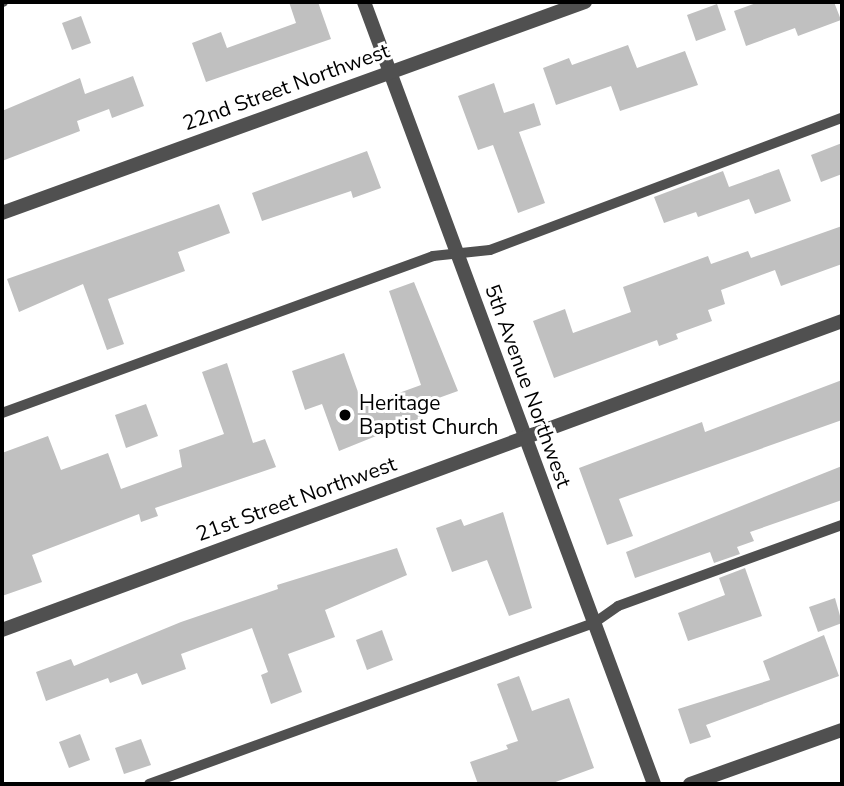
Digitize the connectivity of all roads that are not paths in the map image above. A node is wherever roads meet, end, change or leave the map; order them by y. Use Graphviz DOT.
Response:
graph roads {
  1 [pos="364,2"];
  2 [pos="585,2"];
  3 [pos="390,74"];
  4 [pos="842,118"];
  5 [pos="2,213"];
  6 [pos="457,252"];
  7 [pos="842,321"];
  8 [pos="2,413"];
  9 [pos="524,435"];
  10 [pos="842,525"];
  11 [pos="594,623"];
  12 [pos="2,630"];
  13 [pos="842,730"];
  14 [pos="149,784"];
  15 [pos="654,784"];
  16 [pos="690,784"];
  1 -- 3 [label="street, 5th Avenue Northwest"];
  2 -- 3 [label="street, 22nd Street Northwest"];
  3 -- 5 [label="street, 22nd Street Northwest"];
  3 -- 6 [label="street, 5th Avenue Northwest"];
  4 -- 6 [label="lane"];
  6 -- 8 [label="lane"];
  6 -- 9 [label="street, 5th Avenue Northwest"];
  7 -- 9 [label="street, 21st Street Northwest"];
  9 -- 11 [label="street, 5th Avenue Northwest"];
  9 -- 12 [label="street, 21st Street Northwest"];
  10 -- 11 [label="lane"];
  11 -- 14 [label="lane"];
  11 -- 15 [label="street, 5th Avenue Northwest"];
  13 -- 16 [label="street"];
}
